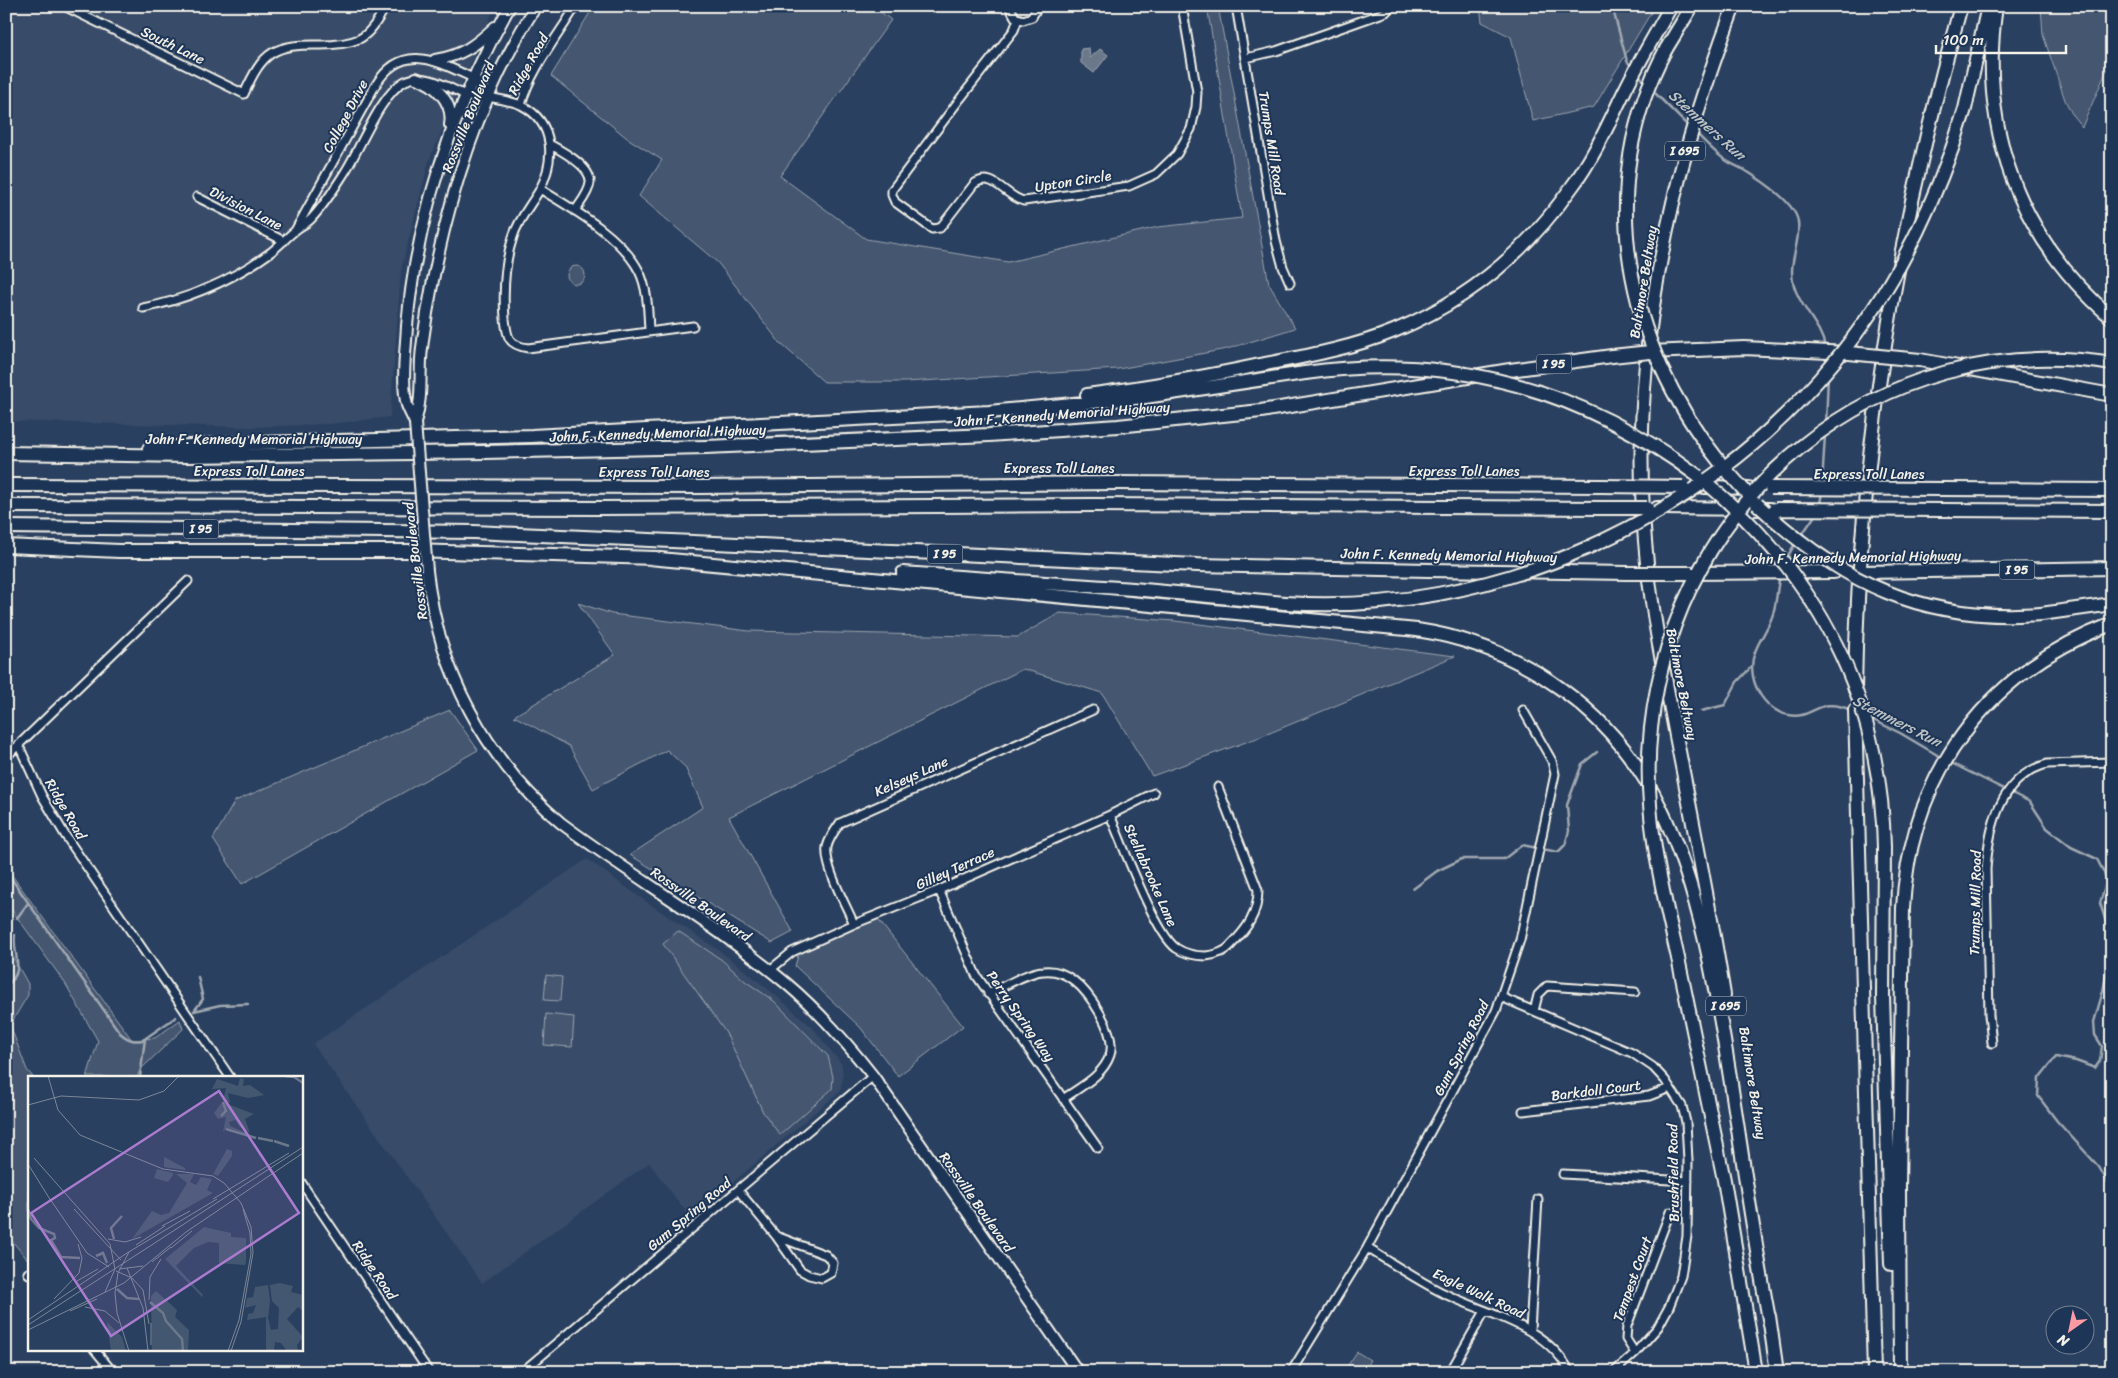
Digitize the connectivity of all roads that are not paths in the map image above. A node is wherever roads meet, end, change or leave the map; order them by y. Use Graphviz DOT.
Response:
graph roads {
  1 [pos="64,6"];
  2 [pos="386,6"];
  3 [pos="510,6"];
  4 [pos="536,6"];
  5 [pos="576,6"];
  6 [pos="1009,6"];
  7 [pos="1038,6"];
  8 [pos="1182,6"];
  9 [pos="1236,6"];
  10 [pos="1391,6"];
  11 [pos="1671,6"];
  12 [pos="1692,6"];
  13 [pos="1734,6"];
  14 [pos="1961,6"];
  15 [pos="1988,6"];
  16 [pos="1996,6"];
  17 [pos="502,19"];
  18 [pos="1018,19"];
  19 [pos="1246,58"];
  20 [pos="434,60"];
  21 [pos="416,78"];
  22 [pos="473,78"];
  23 [pos="466,95"];
  24 [pos="488,97"];
  25 [pos="521,105"];
  26 [pos="447,139"];
  27 [pos="551,145"];
  28 [pos="540,189"];
  29 [pos="197,197"];
  30 [pos="575,211"];
  31 [pos="296,229"];
  32 [pos="284,241"];
  33 [pos="1290,283"];
  34 [pos="143,308"];
  35 [pos="2112,318"];
  36 [pos="693,326"];
  37 [pos="649,331"];
  38 [pos="2112,364"];
  39 [pos="2112,395"];
  40 [pos="921,414"];
  41 [pos="415,423"];
  42 [pos="6,454"];
  43 [pos="108,454"];
  44 [pos="6,485"];
  45 [pos="2112,490"];
  46 [pos="6,506"];
  47 [pos="2112,511"];
  48 [pos="6,527"];
  49 [pos="6,546"];
  50 [pos="649,558"];
  51 [pos="2112,568"];
  52 [pos="188,581"];
  53 [pos="2112,604"];
  54 [pos="2112,624"];
  55 [pos="1093,710"];
  56 [pos="1523,710"];
  57 [pos="19,746"];
  58 [pos="6,758"];
  59 [pos="2112,762"];
  60 [pos="1218,787"];
  61 [pos="1154,793"];
  62 [pos="1110,814"];
  63 [pos="939,890"];
  64 [pos="854,924"];
  65 [pos="770,970"];
  66 [pos="1635,992"];
  67 [pos="988,994"];
  68 [pos="1501,997"];
  69 [pos="1534,1011"];
  70 [pos="1992,1043"];
  71 [pos="229,1076"];
  72 [pos="873,1076"];
  73 [pos="1670,1088"];
  74 [pos="1063,1099"];
  75 [pos="1523,1110"];
  76 [pos="1098,1148"];
  77 [pos="1563,1174"];
  78 [pos="1688,1181"];
  79 [pos="302,1183"];
  80 [pos="738,1190"];
  81 [pos="1538,1199"];
  82 [pos="1670,1212"];
  83 [pos="776,1236"];
  84 [pos="1367,1248"];
  85 [pos="1485,1310"];
  86 [pos="1770,1324"];
  87 [pos="1530,1330"];
  88 [pos="95,1350"];
  89 [pos="1636,1354"];
  90 [pos="113,1372"];
  91 [pos="428,1372"];
  92 [pos="522,1372"];
  93 [pos="1078,1372"];
  94 [pos="1291,1372"];
  95 [pos="1450,1372"];
  96 [pos="1570,1372"];
  97 [pos="1614,1372"];
  98 [pos="1756,1372"];
  99 [pos="1777,1372"];
  100 [pos="1874,1372"];
  101 [pos="1895,1372"];
  102 [pos="1900,1372"];
  1 -- 2 [label="street, South Lane"];
  3 -- 17 [label="main road, Rossville Boulevard"];
  4 -- 24 [label="main road, Rossville Boulevard"];
  5 -- 25 [label="street, Ridge Road"];
  6 -- 18 [label="street"];
  7 -- 18 [label="street"];
  8 -- 18 [label="street, Upton Circle"];
  9 -- 19 [label="street, Trumps Mill Road"];
  10 -- 19 [label="street"];
  11 -- 40 [label="highway"];
  12 -- 53 [label="highway, bridge"];
  13 -- 86 [label="highway, Baltimore Beltway / I 695"];
  14 -- 100 [label="highway"];
  15 -- 50 [label="highway, bridge"];
  16 -- 35 [label="highway"];
  17 -- 20 [label="main road"];
  17 -- 22 [label="main road, Rossville Boulevard"];
  19 -- 33 [label="street, Trumps Mill Road"];
  20 -- 22 [label="street, College Drive"];
  20 -- 31 [label="street, College Drive"];
  21 -- 23 [label="street"];
  21 -- 26 [label="main road"];
  21 -- 31 [label="street, College Drive"];
  22 -- 23 [label="main road, Rossville Boulevard"];
  22 -- 24 [label="main road"];
  23 -- 24 [label="main road"];
  23 -- 26 [label="main road, Rossville Boulevard"];
  24 -- 25 [label="street, Ridge Road"];
  24 -- 41 [label="main road, Rossville Boulevard"];
  25 -- 27 [label="street"];
  26 -- 41 [label="main road, Rossville Boulevard"];
  27 -- 28 [label="street"];
  27 -- 30 [label="street"];
  28 -- 30 [label="street"];
  28 -- 37 [label="street"];
  29 -- 32 [label="street, Division Lane"];
  30 -- 37 [label="street"];
  31 -- 32 [label="street, College Drive"];
  32 -- 34 [label="street, College Drive"];
  36 -- 37 [label="street"];
  38 -- 98 [label="highway, bridge"];
  39 -- 43 [label="highway, John F. Kennedy Memorial Highway / I 95, bridge"];
  40 -- 43 [label="highway"];
  40 -- 101 [label="highway, bridge"];
  41 -- 65 [label="main road, Rossville Boulevard, bridge"];
  42 -- 43 [label="highway, John F. Kennedy Memorial Highway / I 95"];
  44 -- 45 [label="highway, Express Toll Lanes, bridge"];
  46 -- 47 [label="highway, bridge"];
  48 -- 51 [label="highway, John F. Kennedy Memorial Highway / I 95, bridge"];
  49 -- 50 [label="highway"];
  50 -- 86 [label="highway"];
  52 -- 57 [label="street"];
  54 -- 102 [label="highway"];
  55 -- 64 [label="street, Kelseys Lane"];
  56 -- 68 [label="street, Gum Spring Road"];
  57 -- 58 [label="street"];
  57 -- 71 [label="street, Ridge Road"];
  59 -- 70 [label="street, Trumps Mill Road"];
  60 -- 62 [label="street, Stellabrooke Lane"];
  61 -- 62 [label="street, Gilley Terrace"];
  62 -- 63 [label="street, Gilley Terrace"];
  63 -- 64 [label="street, Gilley Terrace"];
  63 -- 67 [label="street, Perry Spring Way"];
  64 -- 65 [label="street, Gilley Terrace"];
  65 -- 72 [label="main road, Rossville Boulevard"];
  66 -- 69 [label="street"];
  67 -- 74 [label="street, Perry Spring Way"];
  67 -- 74 [label="street"];
  68 -- 69 [label="street, Brushfield Road"];
  68 -- 84 [label="street, Gum Spring Road"];
  69 -- 73 [label="street, Brushfield Road"];
  72 -- 80 [label="street, Gum Spring Road"];
  72 -- 93 [label="main road, Rossville Boulevard"];
  73 -- 75 [label="street, Barkdoll Court"];
  73 -- 78 [label="street, Brushfield Road"];
  74 -- 76 [label="street, Perry Spring Way"];
  77 -- 78 [label="street"];
  78 -- 89 [label="street, Brushfield Road"];
  79 -- 91 [label="street, Ridge Road"];
  80 -- 83 [label="street"];
  80 -- 92 [label="street, Gum Spring Road"];
  81 -- 87 [label="street"];
  82 -- 89 [label="street, Tempest Court"];
  83 -- 83 [label="street"];
  84 -- 85 [label="street, Eagle Walk Road"];
  84 -- 94 [label="street, Gum Spring Road"];
  85 -- 87 [label="street, Eagle Walk Road"];
  85 -- 95 [label="street"];
  86 -- 99 [label="highway, Baltimore Beltway / I 695"];
  87 -- 96 [label="street, Eagle Walk Road"];
  88 -- 90 [label="street"];
  89 -- 97 [label="street, Brushfield Road"];
}
